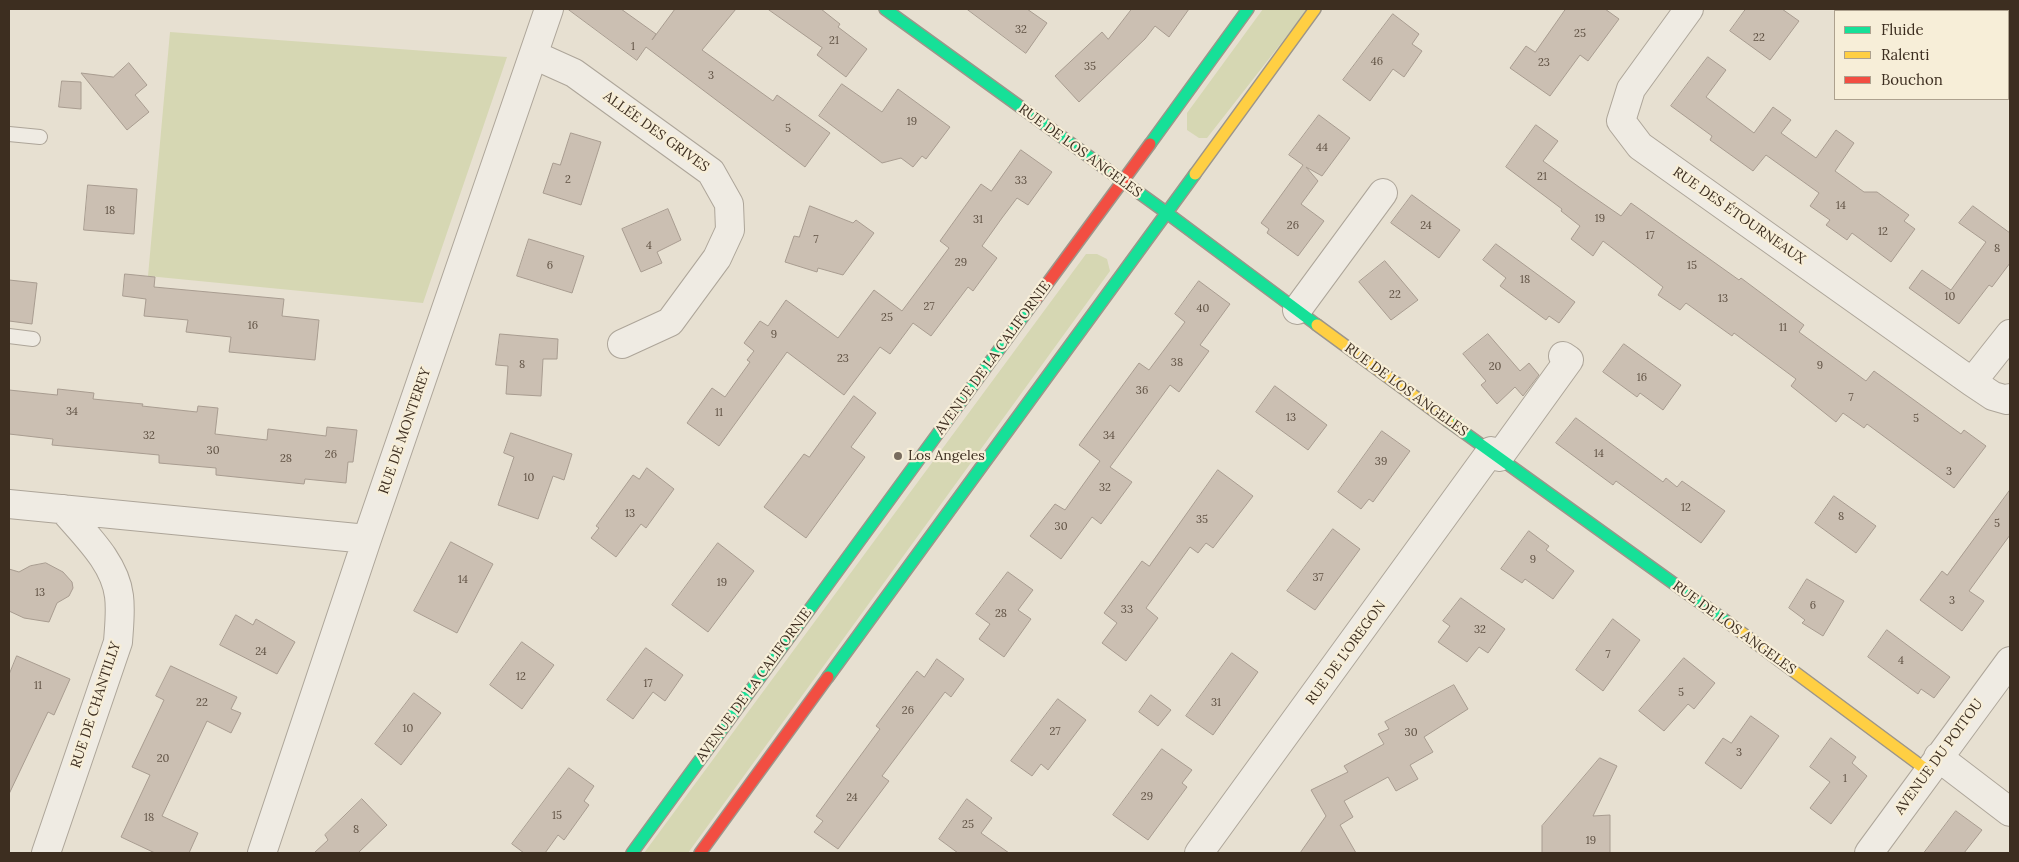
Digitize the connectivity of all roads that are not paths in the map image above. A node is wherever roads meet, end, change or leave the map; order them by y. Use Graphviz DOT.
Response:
graph roads {
  1 [pos="549,9"];
  2 [pos="885,9"];
  3 [pos="1248,9"];
  4 [pos="1315,9"];
  5 [pos="1688,9"];
  6 [pos="534,55"];
  7 [pos="9,134"];
  8 [pos="40,137"];
  9 [pos="1122,182"];
  10 [pos="1383,194"];
  11 [pos="1167,213"];
  12 [pos="1297,310"];
  13 [pos="2010,334"];
  14 [pos="9,336"];
  15 [pos="33,339"];
  16 [pos="622,344"];
  17 [pos="1563,356"];
  18 [pos="1972,382"];
  19 [pos="2010,398"];
  20 [pos="1495,454"];
  21 [pos="9,504"];
  22 [pos="63,509"];
  23 [pos="367,539"];
  24 [pos="2010,661"];
  25 [pos="1933,764"];
  26 [pos="2010,812"];
  27 [pos="46,853"];
  28 [pos="262,853"];
  29 [pos="632,853"];
  30 [pos="700,853"];
  31 [pos="1199,853"];
  32 [pos="1869,853"];
  1 -- 6 [label="street, RUE DE MONTEREY"];
  2 -- 9 [label="street, RUE DE LOS ANGELES"];
  3 -- 9 [label="street, AVENUE DE LA CALIFORNIE"];
  4 -- 11 [label="street"];
  5 -- 18 [label="street, RUE DES ÉTOURNEAUX"];
  6 -- 16 [label="street, ALLÉE DES GRIVES"];
  6 -- 23 [label="street, RUE DE MONTEREY"];
  7 -- 8 [label="lane"];
  9 -- 11 [label="street, RUE DE LOS ANGELES"];
  9 -- 29 [label="street, AVENUE DE LA CALIFORNIE"];
  10 -- 12 [label="street"];
  11 -- 12 [label="street, RUE DE LOS ANGELES"];
  11 -- 30 [label="street"];
  12 -- 20 [label="street, RUE DE LOS ANGELES"];
  13 -- 18 [label="street"];
  14 -- 15 [label="lane"];
  17 -- 20 [label="street, RUE DE L'OREGON"];
  18 -- 19 [label="street, RUE DES ÉTOURNEAUX"];
  20 -- 25 [label="street, RUE DE LOS ANGELES"];
  20 -- 31 [label="street, RUE DE L'OREGON"];
  21 -- 22 [label="street"];
  22 -- 23 [label="street"];
  22 -- 27 [label="street, RUE DE CHANTILLY"];
  23 -- 28 [label="street, RUE DE MONTEREY"];
  24 -- 25 [label="street, AVENUE DU POITOU"];
  25 -- 26 [label="street"];
  25 -- 32 [label="street, AVENUE DU POITOU"];
}
